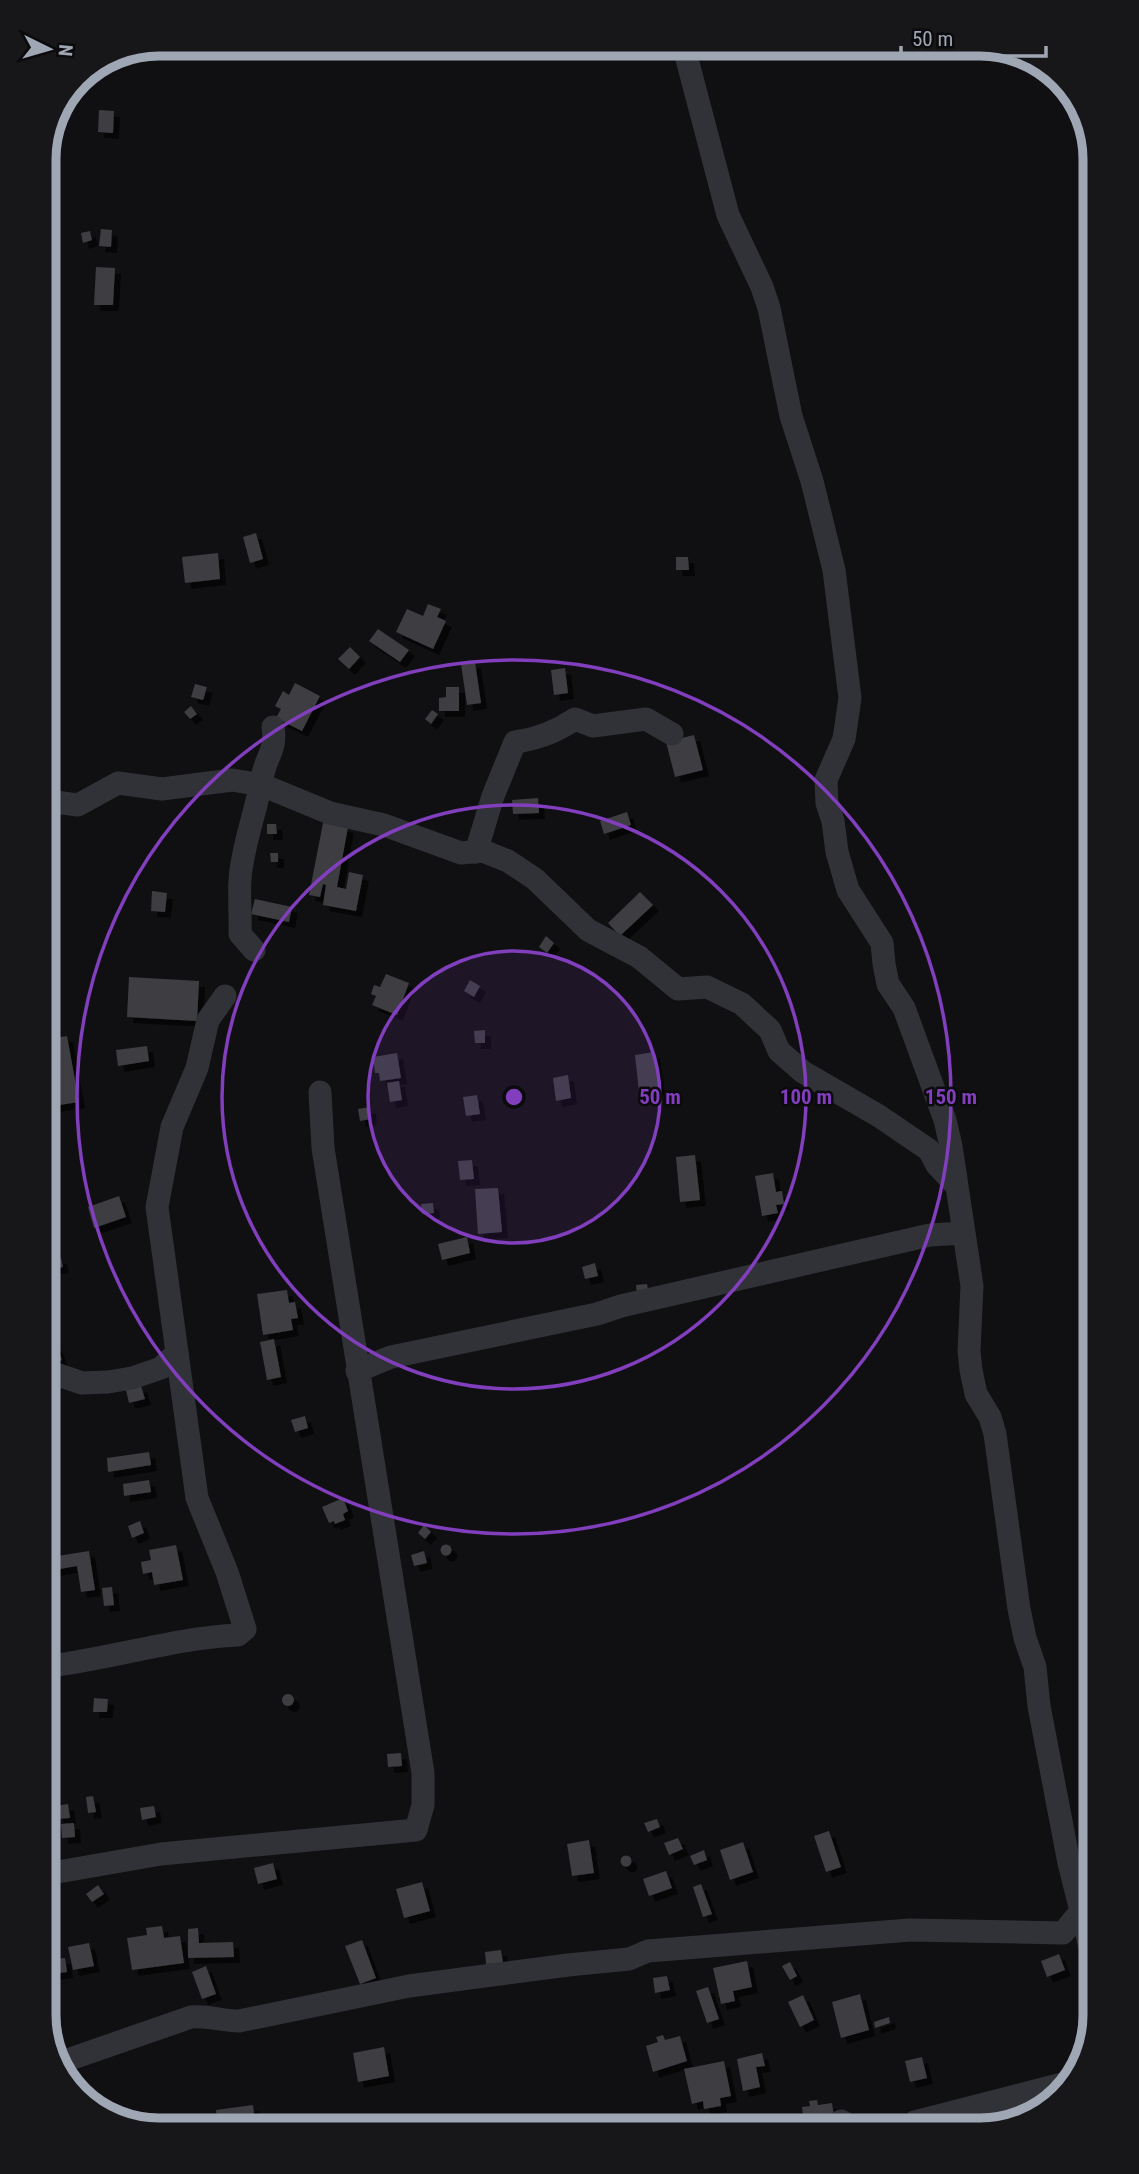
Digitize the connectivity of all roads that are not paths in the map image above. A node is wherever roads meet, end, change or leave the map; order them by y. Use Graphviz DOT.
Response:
graph roads {
  1 [pos="686,56"];
  2 [pos="273,727"];
  3 [pos="672,734"];
  4 [pos="262,785"];
  5 [pos="56,802"];
  6 [pos="476,852"];
  7 [pos="254,950"];
  8 [pos="225,996"];
  9 [pos="320,1092"];
  10 [pos="955,1184"];
  11 [pos="963,1233"];
  12 [pos="177,1353"];
  13 [pos="357,1371"];
  14 [pos="56,1375"];
  15 [pos="56,1665"];
  16 [pos="56,1872"];
  17 [pos="1083,1894"];
  18 [pos="1083,1908"];
  19 [pos="67,2060"];
  20 [pos="1053,2087"];
  21 [pos="952,2118"];
  1 -- 10 [label="street"];
  2 -- 4 [label="street"];
  3 -- 6 [label="street"];
  4 -- 5 [label="street"];
  4 -- 6 [label="street"];
  4 -- 7 [label="street"];
  6 -- 10 [label="street"];
  8 -- 12 [label="street"];
  9 -- 13 [label="street"];
  10 -- 11 [label="street"];
  11 -- 13 [label="street"];
  11 -- 17 [label="street"];
  12 -- 14 [label="street"];
  12 -- 15 [label="street"];
  13 -- 16 [label="street"];
  18 -- 19 [label="street"];
  20 -- 21 [label="street"];
}
